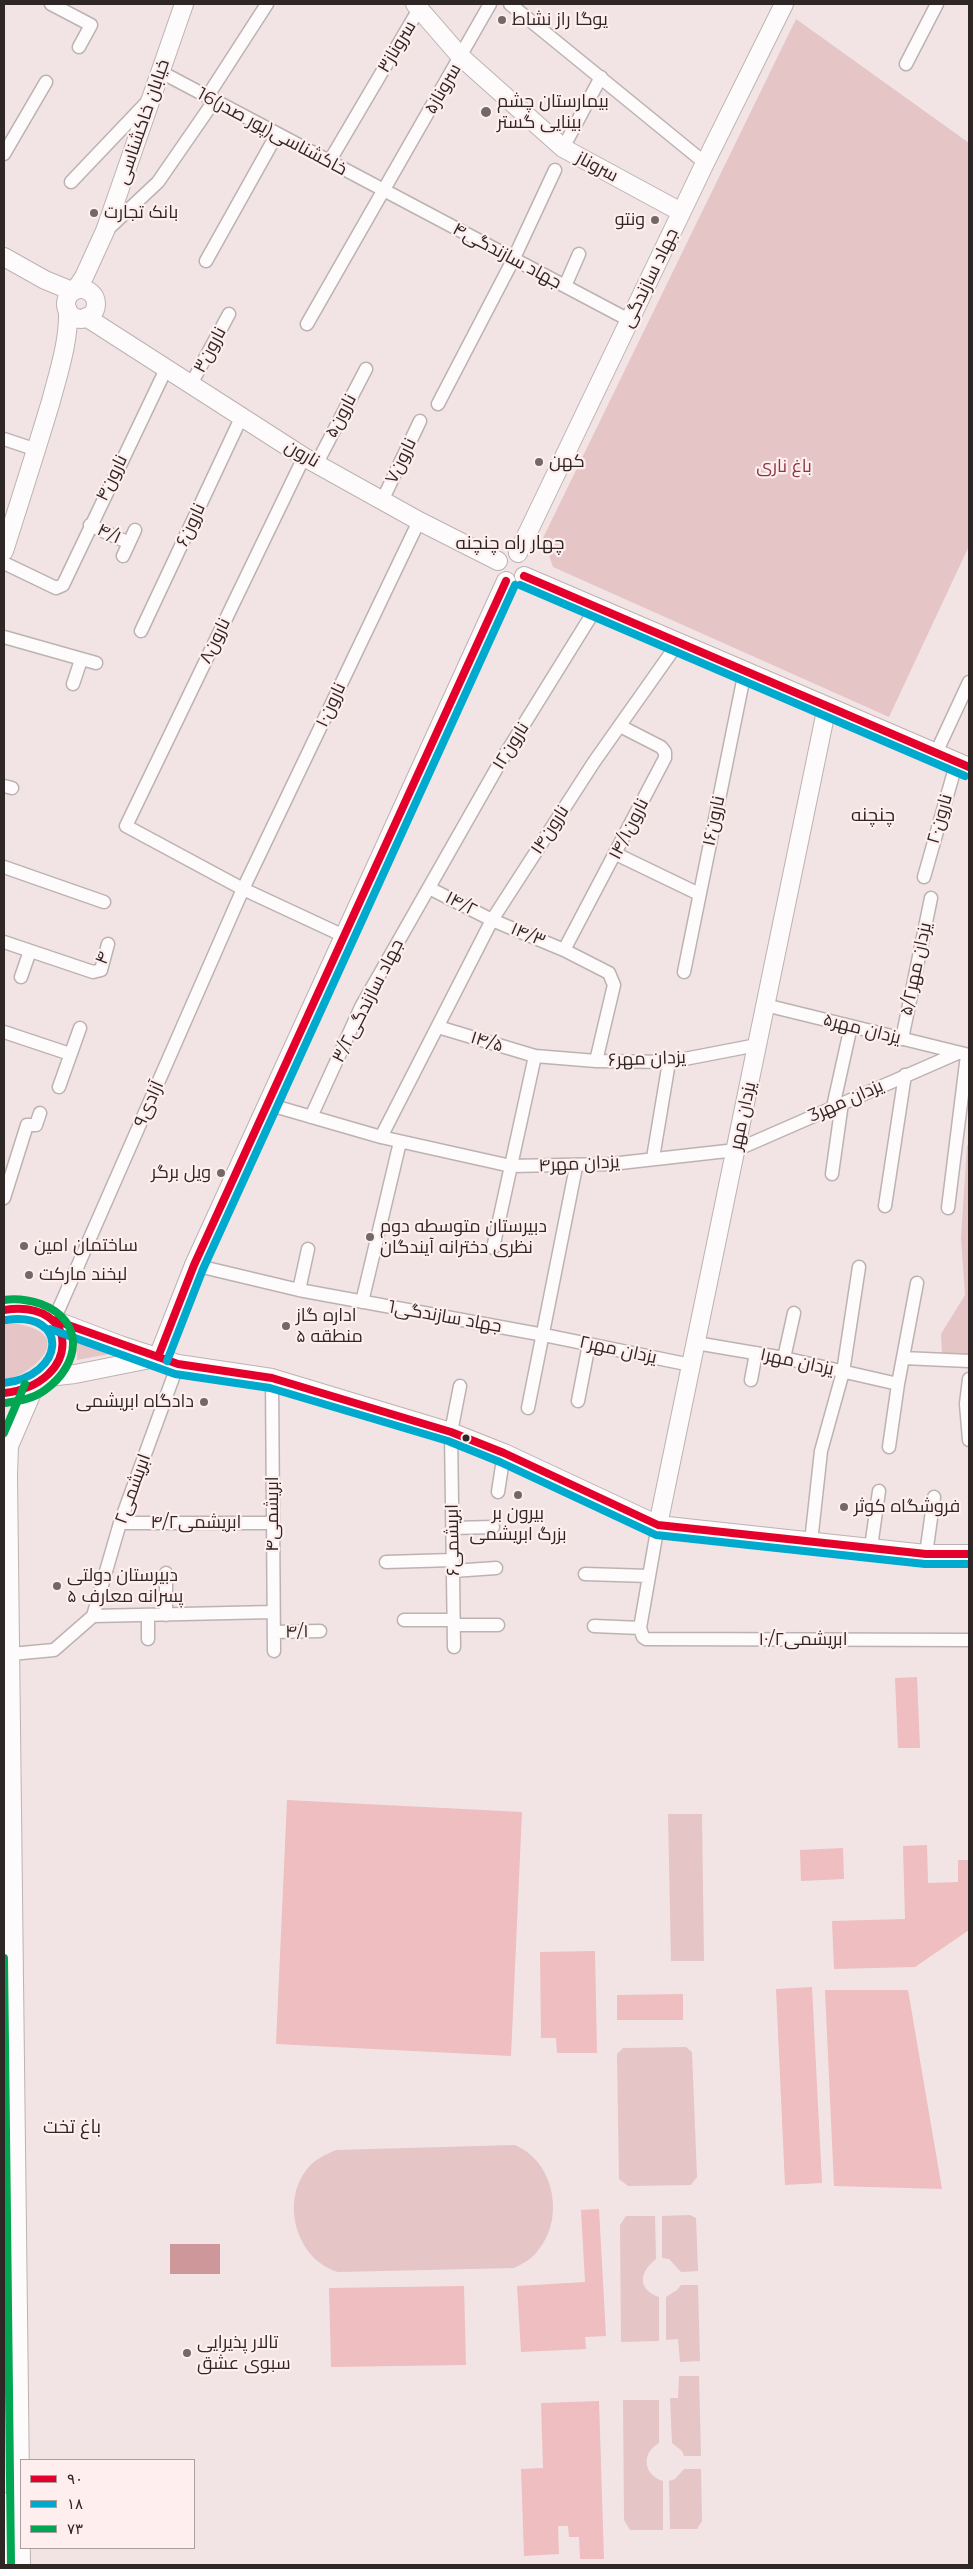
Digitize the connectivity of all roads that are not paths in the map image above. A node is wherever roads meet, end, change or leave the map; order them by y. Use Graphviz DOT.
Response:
graph roads {
  1 [pos="51,4"];
  2 [pos="184,4"];
  3 [pos="267,4"];
  4 [pos="490,4"];
  5 [pos="510,4"];
  6 [pos="784,4"];
  7 [pos="937,4"];
  8 [pos="417,6"];
  9 [pos="79,46"];
  10 [pos="462,56"];
  11 [pos="906,64"];
  12 [pos="161,72"];
  13 [pos="601,77"];
  14 [pos="46,82"];
  15 [pos="152,97"];
  16 [pos="211,99"];
  17 [pos="277,134"];
  18 [pos="563,148"];
  19 [pos="4,154"];
  20 [pos="329,162"];
  21 [pos="705,163"];
  22 [pos="555,170"];
  23 [pos="72,182"];
  24 [pos="384,192"];
  25 [pos="681,212"];
  26 [pos="103,235"];
  27 [pos="579,254"];
  28 [pos="4,257"];
  29 [pos="513,260"];
  30 [pos="206,261"];
  31 [pos="565,286"];
  32 [pos="80,304"];
  33 [pos="229,314"];
  34 [pos="630,320"];
  35 [pos="307,324"];
  36 [pos="166,369"];
  37 [pos="366,369"];
  38 [pos="190,386"];
  39 [pos="438,404"];
  40 [pos="241,418"];
  41 [pos="420,421"];
  42 [pos="4,439"];
  43 [pos="37,450"];
  44 [pos="310,460"];
  45 [pos="382,501"];
  46 [pos="419,521"];
  47 [pos="90,524"];
  48 [pos="135,530"];
  49 [pos="128,543"];
  50 [pos="4,551"];
  51 [pos="518,554"];
  52 [pos="123,556"];
  53 [pos="498,561"];
  54 [pos="4,563"];
  55 [pos="524,576"];
  56 [pos="506,581"];
  57 [pos="596,608"];
  58 [pos="141,631"];
  59 [pos="4,637"];
  60 [pos="678,643"];
  61 [pos="81,660"];
  62 [pos="96,663"];
  63 [pos="745,671"];
  64 [pos="969,682"];
  65 [pos="73,684"];
  66 [pos="827,706"];
  67 [pos="620,726"];
  68 [pos="936,753"];
  69 [pos="963,764"];
  70 [pos="616,854"];
  71 [pos="4,867"];
  72 [pos="924,877"];
  73 [pos="429,888"];
  74 [pos="243,889"];
  75 [pos="699,894"];
  76 [pos="931,898"];
  77 [pos="104,902"];
  78 [pos="492,920"];
  79 [pos="344,936"];
  80 [pos="4,942"];
  81 [pos="108,944"];
  82 [pos="564,950"];
  83 [pos="30,951"];
  84 [pos="684,972"];
  85 [pos="21,977"];
  86 [pos="766,1005"];
  87 [pos="850,1026"];
  88 [pos="438,1027"];
  89 [pos="80,1028"];
  90 [pos="4,1032"];
  91 [pos="902,1039"];
  92 [pos="757,1045"];
  93 [pos="70,1054"];
  94 [pos="965,1054"];
  95 [pos="535,1056"];
  96 [pos="596,1061"];
  97 [pos="669,1062"];
  98 [pos="905,1075"];
  99 [pos="59,1087"];
  100 [pos="267,1104"];
  101 [pos="837,1105"];
  102 [pos="40,1113"];
  103 [pos="311,1117"];
  104 [pos="381,1136"];
  105 [pos="400,1142"];
  106 [pos="736,1150"];
  107 [pos="653,1158"];
  108 [pos="511,1166"];
  109 [pos="576,1167"];
  110 [pos="832,1174"];
  111 [pos="4,1198"];
  112 [pos="885,1206"];
  113 [pos="948,1208"];
  114 [pos="493,1248"];
  115 [pos="308,1249"];
  116 [pos="194,1265"];
  117 [pos="859,1267"];
  118 [pos="917,1282"];
  119 [pos="299,1290"];
  120 [pos="362,1302"];
  121 [pos="6,1308"];
  122 [pos="794,1313"];
  123 [pos="54,1320"];
  124 [pos="171,1324"];
  125 [pos="544,1335"];
  126 [pos="696,1342"];
  127 [pos="589,1344"];
  128 [pos="120,1345"];
  129 [pos="756,1353"];
  130 [pos="158,1357"];
  131 [pos="784,1358"];
  132 [pos="903,1358"];
  133 [pos="969,1361"];
  134 [pos="178,1364"];
  135 [pos="691,1365"];
  136 [pos="843,1372"];
  137 [pos="48,1377"];
  138 [pos="272,1378"];
  139 [pos="969,1379"];
  140 [pos="751,1380"];
  141 [pos="898,1384"];
  142 [pos="460,1386"];
  143 [pos="34,1388"];
  144 [pos="4,1393"];
  145 [pos="578,1401"];
  146 [pos="528,1408"];
  147 [pos="968,1425"];
  148 [pos="451,1432"];
  149 [pos="6,1440"];
  150 [pos="969,1440"];
  151 [pos="889,1446"];
  152 [pos="504,1454"];
  153 [pos="498,1492"];
  154 [pos="879,1492"];
  155 [pos="934,1497"];
  156 [pos="120,1523"];
  157 [pos="273,1523"];
  158 [pos="658,1525"];
  159 [pos="452,1528"];
  160 [pos="493,1528"];
  161 [pos="811,1542"];
  162 [pos="871,1547"];
  163 [pos="926,1554"];
  164 [pos="969,1554"];
  165 [pos="386,1562"];
  166 [pos="453,1566"];
  167 [pos="496,1568"];
  168 [pos="166,1573"];
  169 [pos="585,1574"];
  170 [pos="649,1576"];
  171 [pos="273,1612"];
  172 [pos="148,1615"];
  173 [pos="166,1615"];
  174 [pos="93,1616"];
  175 [pos="404,1620"];
  176 [pos="454,1622"];
  177 [pos="498,1625"];
  178 [pos="594,1626"];
  179 [pos="320,1631"];
  180 [pos="640,1631"];
  181 [pos="274,1632"];
  182 [pos="148,1639"];
  183 [pos="969,1640"];
  184 [pos="454,1647"];
  185 [pos="274,1651"];
  186 [pos="11,1654"];
  187 [pos="10,1980"];
  188 [pos="4,2502"];
  189 [pos="20,2512"];
  190 [pos="21,2549"];
  191 [pos="4,2565"];
  192 [pos="21,2565"];
  1 -- 9 [label="street"];
  2 -- 12 [label="main road, خیابان خاکشناسی"];
  3 -- 16 [label="street"];
  4 -- 10 [label="street, سروناز۵"];
  5 -- 13 [label="street"];
  6 -- 21 [label="main road, جهاد سازندگی"];
  7 -- 11 [label="street"];
  8 -- 10 [label="main road, سروناز"];
  8 -- 20 [label="street, سروناز۳"];
  10 -- 18 [label="main road, سروناز"];
  10 -- 24 [label="street, سروناز۵"];
  12 -- 15 [label="main road, خیابان خاکشناسی"];
  12 -- 16 [label="street, 16خاکشناسی(پور صدر)"];
  13 -- 18 [label="street"];
  13 -- 21 [label="street"];
  14 -- 19 [label="street"];
  15 -- 23 [label="street"];
  15 -- 26 [label="main road, خیابان خاکشناسی"];
  16 -- 17 [label="street, 16خاکشناسی(پور صدر)"];
  16 -- 26 [label="street"];
  17 -- 20 [label="street, 16خاکشناسی(پور صدر)"];
  17 -- 30 [label="street"];
  18 -- 25 [label="main road, سروناز"];
  20 -- 24 [label="street, 16خاکشناسی(پور صدر)"];
  21 -- 25 [label="main road, جهاد سازندگی"];
  22 -- 29 [label="street"];
  24 -- 29 [label="street, جهاد سازندگی۴"];
  24 -- 35 [label="street, سروناز۵"];
  25 -- 34 [label="main road, جهاد سازندگی"];
  26 -- 32 [label="main road, خیابان خاکشناسی"];
  27 -- 31 [label="street"];
  28 -- 32 [label="main road, نارون"];
  29 -- 31 [label="street, جهاد سازندگی۴"];
  29 -- 39 [label="street"];
  31 -- 34 [label="street, جهاد سازندگی۴"];
  32 -- 36 [label="main road, نارون"];
  32 -- 43 [label="main road, خیابان خاکشناسی"];
  33 -- 38 [label="street, نارون۳"];
  34 -- 51 [label="main road, جهاد سازندگی"];
  36 -- 38 [label="main road, نارون"];
  36 -- 47 [label="street, نارون۴"];
  37 -- 44 [label="street, نارون۵"];
  38 -- 40 [label="main road, نارون"];
  40 -- 44 [label="main road, نارون"];
  40 -- 58 [label="street, نارون۶"];
  41 -- 45 [label="street, نارون۷"];
  42 -- 43 [label="street"];
  43 -- 50 [label="main road, خیابان خاکشناسی"];
  44 -- 45 [label="main road, نارون"];
  44 -- 74 [label="street, نارون۸"];
  45 -- 46 [label="main road, نارون"];
  46 -- 53 [label="main road, نارون"];
  46 -- 74 [label="street, نارون۱۰"];
  47 -- 49 [label="street, ۴/۱"];
  47 -- 54 [label="street, نارون۴"];
  48 -- 49 [label="street"];
  49 -- 52 [label="street"];
  51 -- 53 [label="main road"];
  51 -- 55 [label="main road"];
  53 -- 56 [label="main road"];
  55 -- 56 [label="main road"];
  55 -- 57 [label="main road"];
  56 -- 79 [label="main road"];
  57 -- 60 [label="main road"];
  57 -- 73 [label="street, نارون۱۲"];
  59 -- 61 [label="street"];
  60 -- 63 [label="main road"];
  60 -- 67 [label="street, نارون۱۴"];
  61 -- 62 [label="street"];
  61 -- 65 [label="street"];
  63 -- 66 [label="main road"];
  63 -- 75 [label="street, نارون۱۶"];
  64 -- 68 [label="street"];
  66 -- 68 [label="main road"];
  66 -- 86 [label="main road, یزدان مهر"];
  67 -- 70 [label="street, ۱۴/۱نارون"];
  67 -- 78 [label="street, نارون۱۴"];
  68 -- 69 [label="main road"];
  69 -- 72 [label="street, نارون۲۰"];
  70 -- 75 [label="street"];
  70 -- 82 [label="street, ۱۴/۱نارون"];
  71 -- 77 [label="street"];
  73 -- 78 [label="street, ۱۴/۲"];
  73 -- 103 [label="street, ۳/۲جهاد سازندگی"];
  74 -- 79 [label="street"];
  74 -- 123 [label="street, آزادی۹"];
  75 -- 84 [label="street, نارون۱۶"];
  76 -- 91 [label="street, ۵/۲یزدان مهر"];
  78 -- 82 [label="street, ۱۴/۳"];
  78 -- 88 [label="street, نارون۱۴"];
  79 -- 100 [label="main road"];
  80 -- 83 [label="street"];
  81 -- 83 [label="street, ۴"];
  82 -- 96 [label="street, ۱۴/۳"];
  83 -- 85 [label="street"];
  86 -- 87 [label="street, یزدان مهر۵"];
  86 -- 92 [label="main road, یزدان مهر"];
  87 -- 91 [label="street, یزدان مهر۵"];
  87 -- 101 [label="street"];
  88 -- 95 [label="street, ۱۴/۵"];
  88 -- 104 [label="street, نارون۱۴"];
  89 -- 93 [label="street"];
  90 -- 93 [label="street"];
  91 -- 94 [label="street, یزدان مهر۵"];
  92 -- 97 [label="street, یزدان مهر۶"];
  92 -- 106 [label="main road, یزدان مهر"];
  93 -- 99 [label="street"];
  94 -- 98 [label="street, 3یزدان مهر"];
  94 -- 113 [label="street"];
  95 -- 96 [label="street, یزدان مهر۶"];
  95 -- 108 [label="street"];
  96 -- 97 [label="street, یزدان مهر۶"];
  97 -- 107 [label="street"];
  98 -- 101 [label="street, 3یزدان مهر"];
  98 -- 112 [label="street"];
  100 -- 103 [label="street, یزدان مهر۴"];
  100 -- 116 [label="main road"];
  101 -- 106 [label="street, 3یزدان مهر"];
  101 -- 110 [label="street"];
  102 -- 111 [label="street"];
  103 -- 104 [label="street, یزدان مهر۴"];
  104 -- 105 [label="street, یزدان مهر۴"];
  105 -- 108 [label="street, یزدان مهر۴"];
  105 -- 120 [label="street"];
  106 -- 107 [label="street, یزدان مهر۴"];
  106 -- 126 [label="main road, یزدان مهر"];
  107 -- 109 [label="street, یزدان مهر۴"];
  108 -- 109 [label="street, یزدان مهر۴"];
  108 -- 114 [label="street"];
  109 -- 125 [label="street"];
  115 -- 119 [label="street"];
  116 -- 119 [label="street, 1جهاد سازندگی"];
  116 -- 124 [label="main road"];
  117 -- 136 [label="street"];
  118 -- 132 [label="street"];
  119 -- 120 [label="street, 1جهاد سازندگی"];
  120 -- 125 [label="street, 1جهاد سازندگی"];
  121 -- 123 [label="main road"];
  122 -- 131 [label="street"];
  123 -- 128 [label="main road"];
  123 -- 137 [label="main road"];
  124 -- 128 [label="main road"];
  124 -- 130 [label="main road"];
  125 -- 127 [label="street, یزدان مهر۲"];
  125 -- 146 [label="street"];
  126 -- 129 [label="street, یزدان مهر۱"];
  126 -- 135 [label="main road, یزدان مهر"];
  127 -- 135 [label="street, یزدان مهر۲"];
  127 -- 145 [label="street"];
  128 -- 130 [label="main road"];
  129 -- 131 [label="street, یزدان مهر۱"];
  129 -- 140 [label="street"];
  130 -- 134 [label="main road"];
  130 -- 137 [label="main road"];
  131 -- 136 [label="street, یزدان مهر۱"];
  132 -- 133 [label="street"];
  132 -- 141 [label="street"];
  134 -- 138 [label="main road"];
  134 -- 156 [label="street, ابریشمی۲"];
  135 -- 158 [label="main road, یزدان مهر"];
  136 -- 141 [label="street, یزدان مهر۱"];
  136 -- 161 [label="street"];
  137 -- 143 [label="main road"];
  138 -- 148 [label="main road"];
  138 -- 157 [label="street, ابریشمی۴"];
  139 -- 147 [label="street"];
  141 -- 151 [label="street"];
  142 -- 148 [label="street, ابریشمی۶"];
  143 -- 144 [label="main road"];
  143 -- 149 [label="main road"];
  147 -- 150 [label="street"];
  148 -- 152 [label="main road"];
  148 -- 159 [label="street, ابریشمی۶"];
  149 -- 186 [label="main road"];
  152 -- 153 [label="street"];
  152 -- 158 [label="main road"];
  154 -- 162 [label="street"];
  155 -- 163 [label="street"];
  156 -- 157 [label="street, ابریشمی۴/۲"];
  156 -- 174 [label="street, ابریشمی۲"];
  157 -- 171 [label="street, ابریشمی۴"];
  158 -- 161 [label="main road"];
  158 -- 170 [label="street"];
  159 -- 160 [label="street"];
  159 -- 166 [label="street, ابریشمی۶"];
  161 -- 162 [label="main road"];
  162 -- 163 [label="main road"];
  163 -- 164 [label="main road"];
  165 -- 166 [label="street"];
  166 -- 167 [label="street"];
  166 -- 176 [label="street, ابریشمی۶"];
  168 -- 173 [label="street"];
  169 -- 170 [label="street"];
  170 -- 180 [label="street"];
  171 -- 173 [label="street"];
  171 -- 181 [label="street, ابریشمی۴"];
  172 -- 173 [label="street"];
  172 -- 174 [label="street"];
  172 -- 182 [label="street"];
  174 -- 186 [label="street"];
  175 -- 176 [label="street"];
  176 -- 177 [label="street"];
  176 -- 184 [label="street, ابریشمی۶"];
  178 -- 180 [label="street, ۱۰/۲ابریشمی"];
  179 -- 181 [label="street, ۴/۱"];
  180 -- 183 [label="street, ۱۰/۲ابریشمی"];
  181 -- 185 [label="street, ابریشمی۴"];
  186 -- 187 [label="main road"];
  187 -- 189 [label="main road"];
  188 -- 191 [label="main road"];
  190 -- 192 [label="main road"];
}
